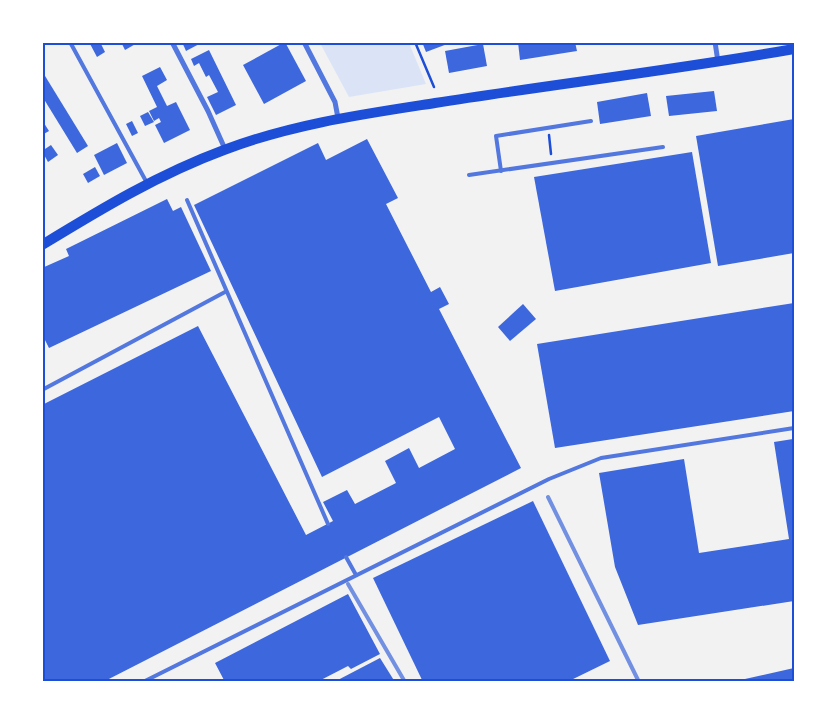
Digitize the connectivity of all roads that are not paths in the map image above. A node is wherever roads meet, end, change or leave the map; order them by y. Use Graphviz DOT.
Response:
graph roads {
  1 [pos="70,42"];
  2 [pos="172,42"];
  3 [pos="304,42"];
  4 [pos="715,42"];
  5 [pos="794,50"];
  6 [pos="718,62"];
  7 [pos="338,118"];
  8 [pos="591,121"];
  9 [pos="663,147"];
  10 [pos="225,149"];
  11 [pos="501,171"];
  12 [pos="470,175"];
  13 [pos="147,183"];
  14 [pos="187,200"];
  15 [pos="42,245"];
  16 [pos="226,292"];
  17 [pos="42,390"];
  18 [pos="794,428"];
  19 [pos="328,524"];
  20 [pos="346,557"];
  21 [pos="356,575"];
  22 [pos="143,682"];
  1 -- 13 [label="lane"];
  2 -- 10 [label="street"];
  3 -- 7 [label="street"];
  4 -- 6 [label="street"];
  5 -- 6 [label="main road"];
  6 -- 7 [label="main road"];
  7 -- 10 [label="main road"];
  8 -- 11 [label="lane"];
  9 -- 11 [label="lane"];
  10 -- 13 [label="main road"];
  11 -- 12 [label="lane"];
  13 -- 15 [label="main road"];
  14 -- 16 [label="lane"];
  16 -- 17 [label="lane"];
  16 -- 19 [label="lane"];
  18 -- 21 [label="lane"];
  20 -- 21 [label="lane"];
  21 -- 22 [label="lane"];
}
